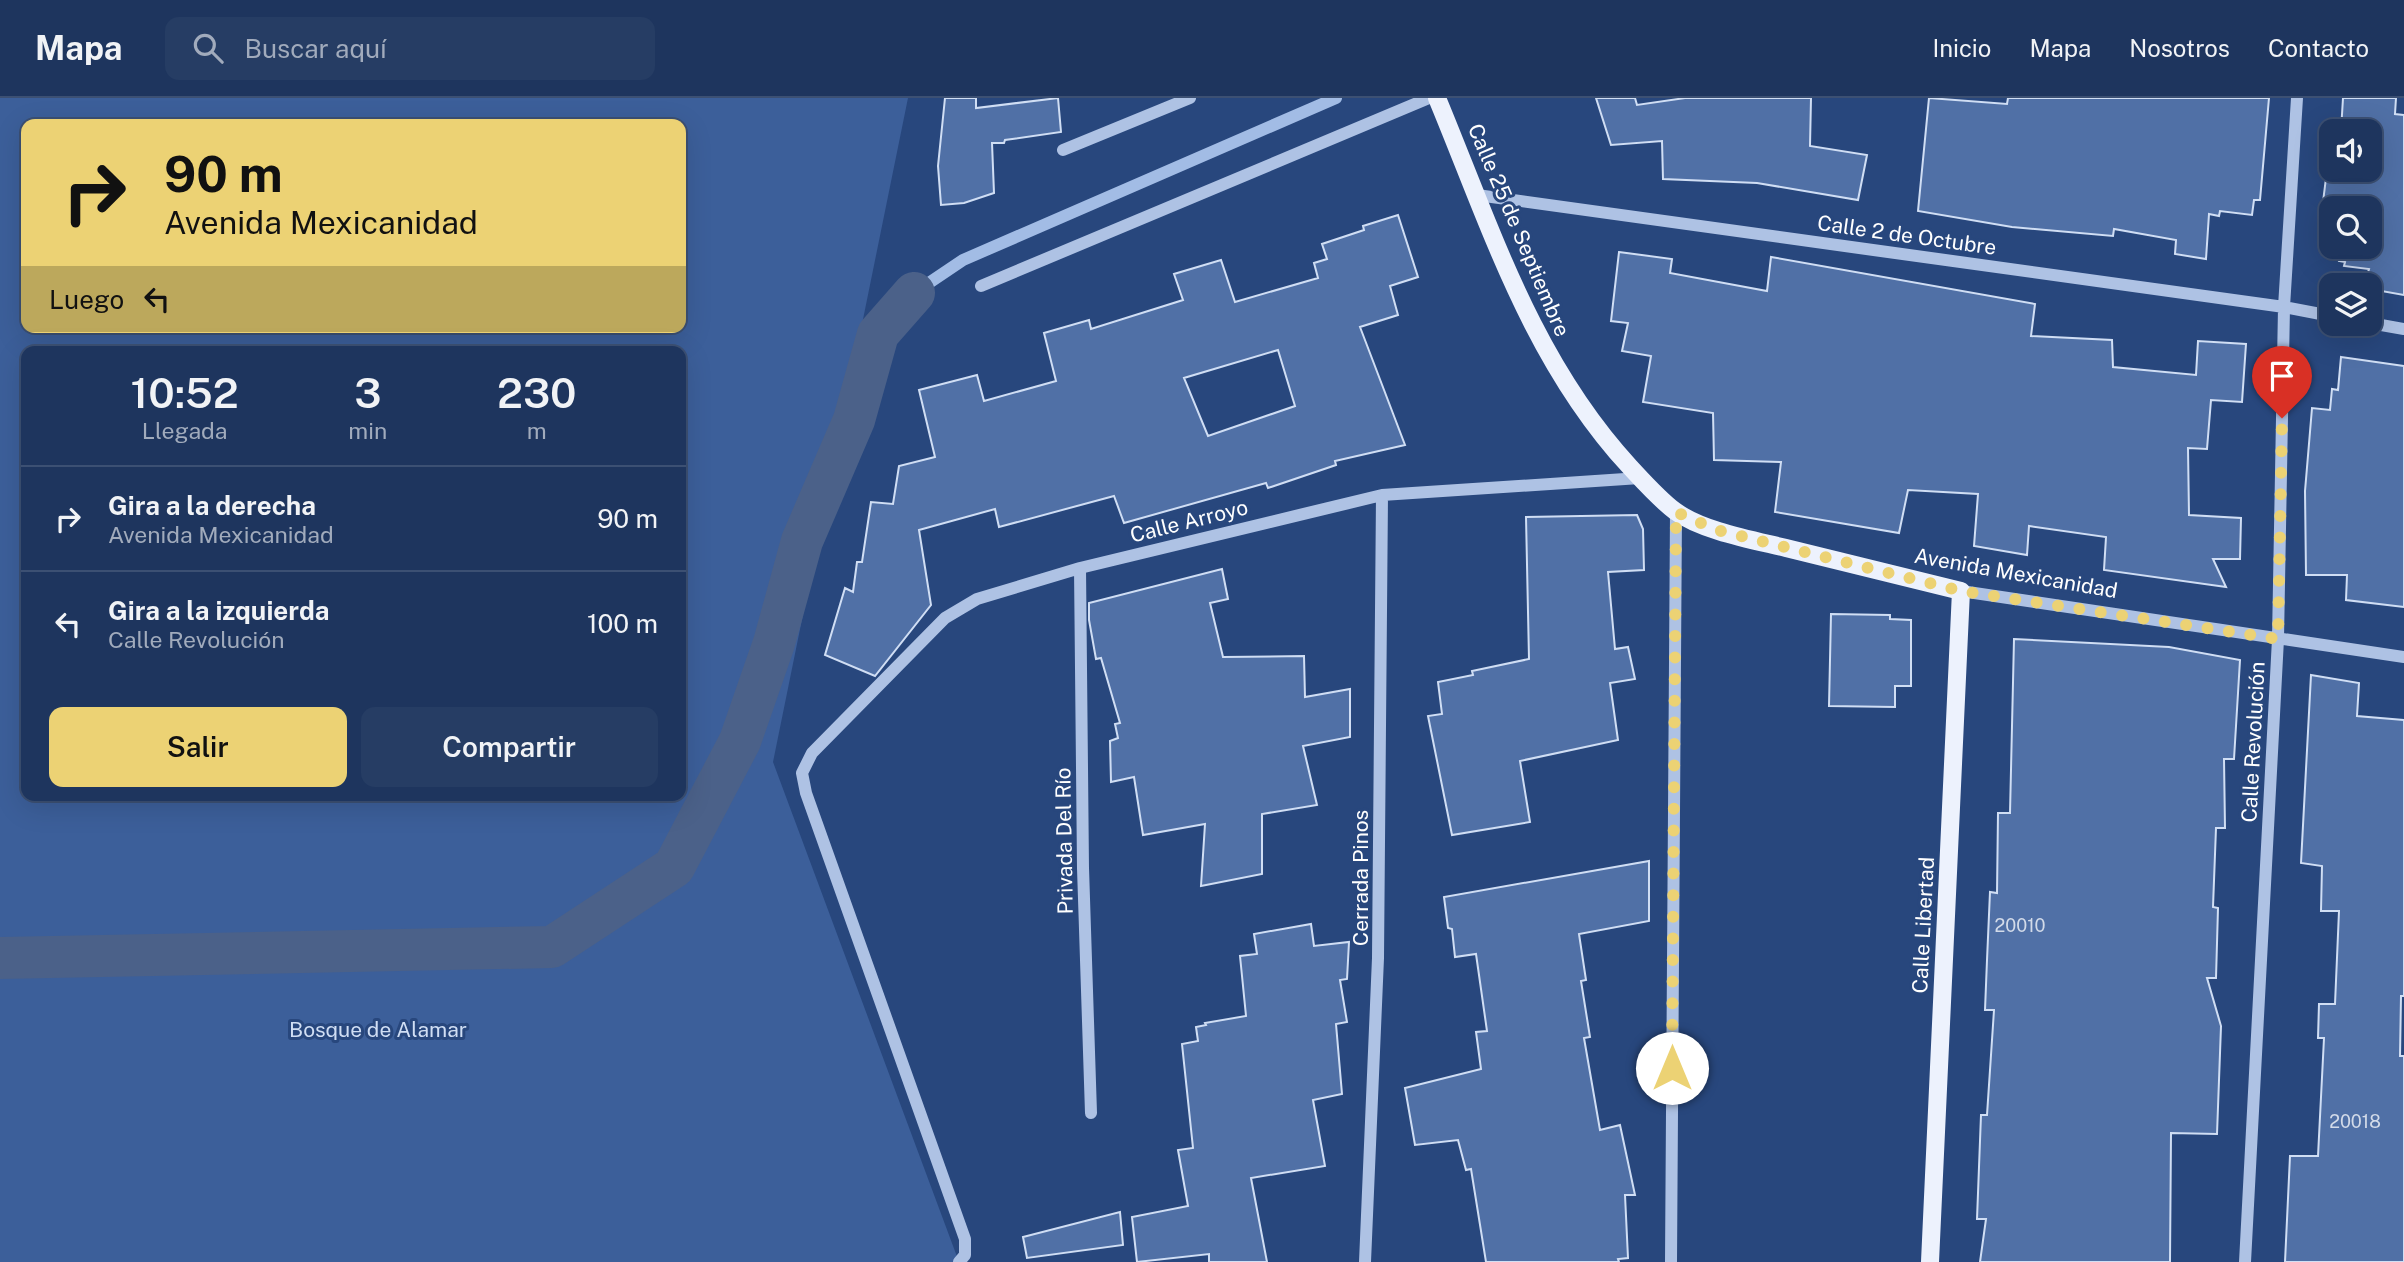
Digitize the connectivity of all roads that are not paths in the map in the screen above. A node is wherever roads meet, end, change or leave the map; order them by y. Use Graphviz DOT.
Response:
graph roads {
  1 [pos="1190,98"];
  2 [pos="1429,98"];
  3 [pos="1437,98"];
  4 [pos="2297,98"];
  5 [pos="1063,150"];
  6 [pos="1477,195"];
  7 [pos="981,286"];
  8 [pos="2284,307"];
  9 [pos="2319,314"];
  10 [pos="2382,325"];
  11 [pos="2404,329"];
  12 [pos="1640,478"];
  13 [pos="1382,495"];
  14 [pos="1676,512"];
  15 [pos="1080,568"];
  16 [pos="1961,591"];
  17 [pos="2278,639"];
  18 [pos="2404,657"];
  19 [pos="1091,1113"];
  20 [pos="959,1262"];
  21 [pos="1365,1262"];
  22 [pos="1671,1262"];
  23 [pos="1930,1262"];
  24 [pos="2245,1262"];
  1 -- 5 [label="street"];
  2 -- 7 [label="street"];
  3 -- 6 [label="main road, Calle 25 de Septiembre"];
  4 -- 8 [label="street, Calle Revolución"];
  6 -- 8 [label="street, Calle 2 de Octubre"];
  6 -- 12 [label="main road, Calle 25 de Septiembre"];
  8 -- 9 [label="street, Calle 2 de Octubre"];
  8 -- 17 [label="street, Calle Revolución"];
  10 -- 11 [label="street"];
  12 -- 13 [label="street, Calle Arroyo"];
  12 -- 14 [label="main road, Avenida Mexicanidad"];
  13 -- 15 [label="street, Calle Arroyo"];
  13 -- 21 [label="street, Cerrada Pinos"];
  14 -- 16 [label="main road, Avenida Mexicanidad"];
  14 -- 22 [label="street"];
  15 -- 19 [label="street, Privada Del Río"];
  15 -- 20 [label="street, Calle Arroyo"];
  16 -- 17 [label="street, Avenida Mexicanidad"];
  16 -- 23 [label="main road, Calle Libertad"];
  17 -- 18 [label="street, Avenida Mexicanidad"];
  17 -- 24 [label="street, Calle Revolución"];
}
